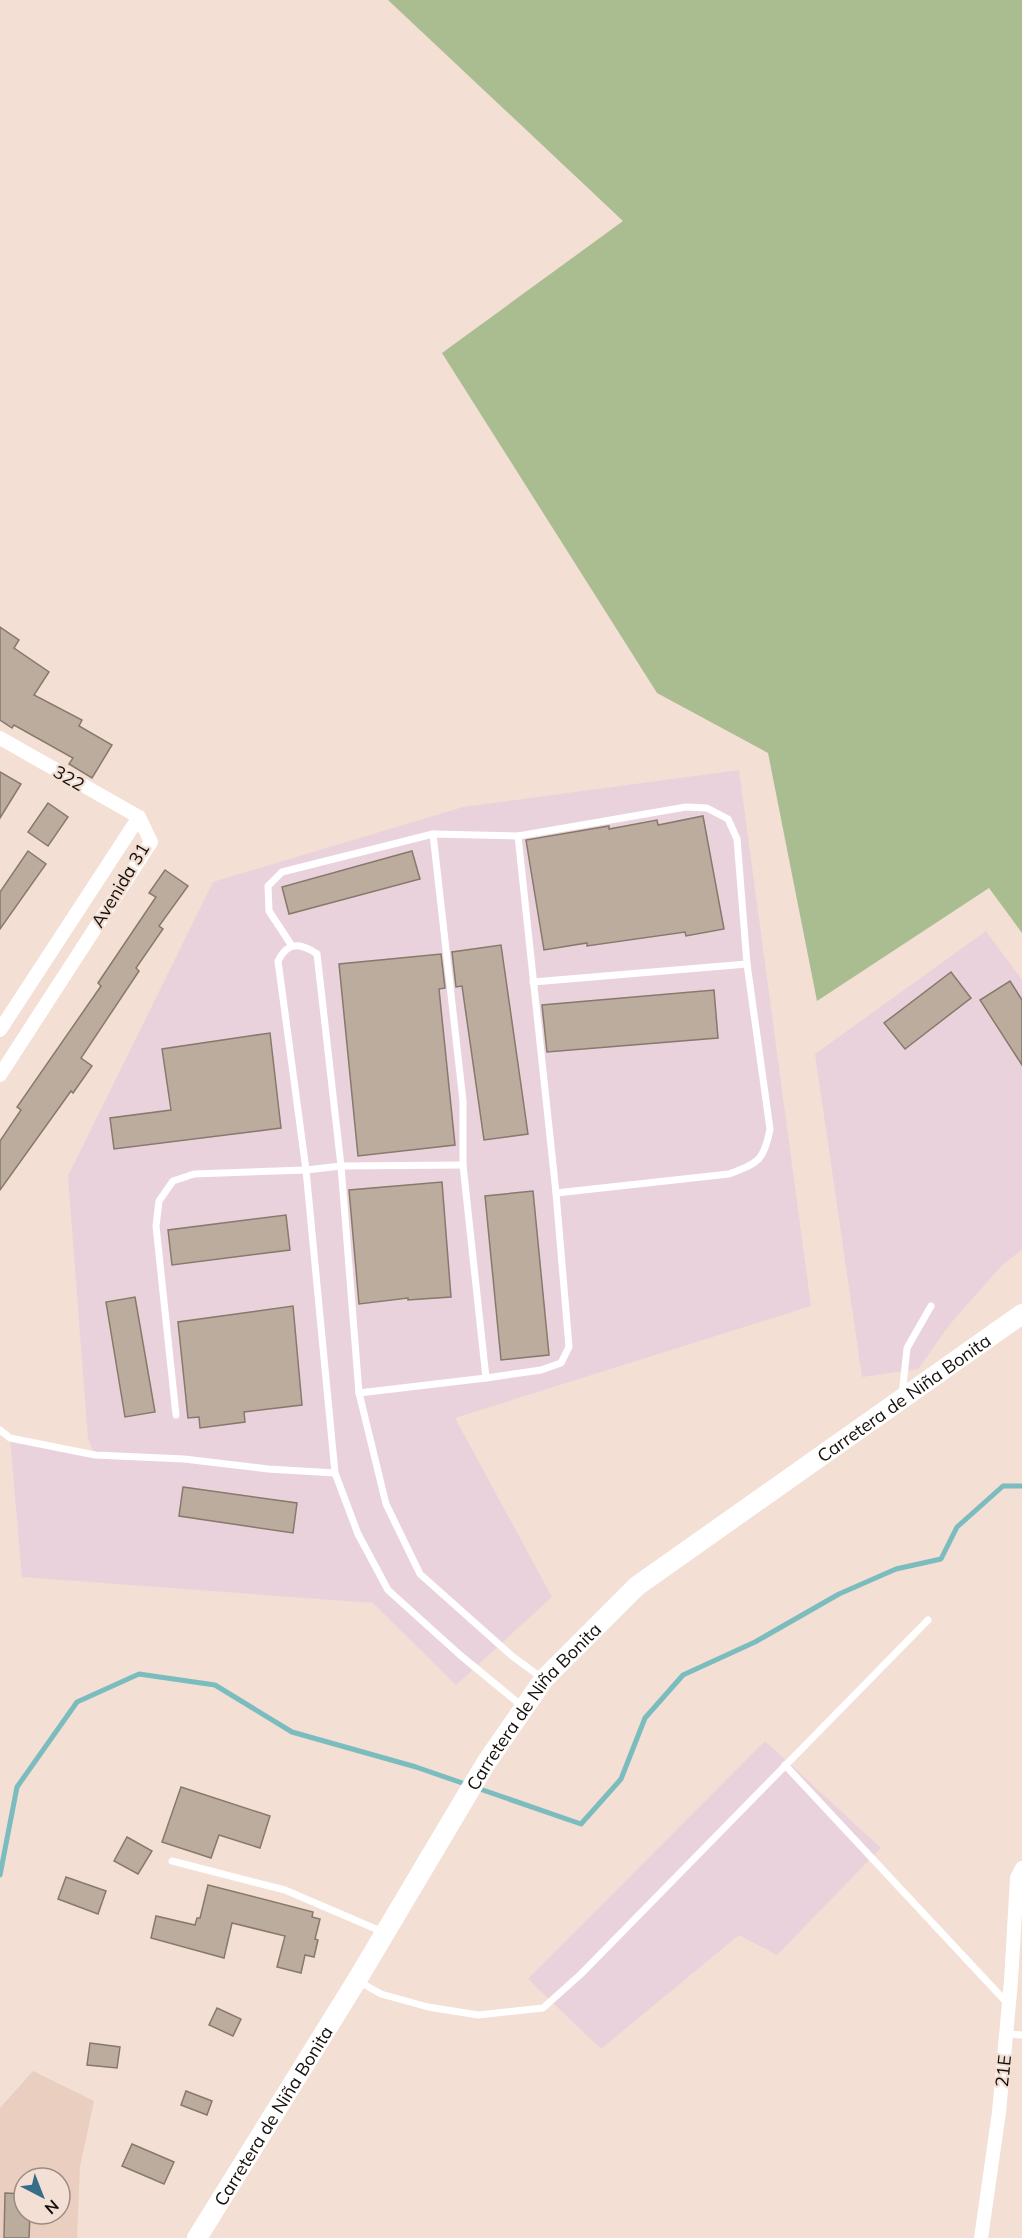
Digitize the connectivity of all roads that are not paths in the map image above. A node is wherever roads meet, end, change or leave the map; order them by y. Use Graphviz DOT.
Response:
graph roads {
  1 [pos="0,738"];
  2 [pos="139,817"];
  3 [pos="433,834"];
  4 [pos="518,836"];
  5 [pos="292,946"];
  6 [pos="747,964"];
  7 [pos="533,981"];
  8 [pos="0,1030"];
  9 [pos="0,1075"];
  10 [pos="341,1166"];
  11 [pos="463,1166"];
  12 [pos="306,1170"];
  13 [pos="556,1193"];
  14 [pos="931,1306"];
  15 [pos="1022,1314"];
  16 [pos="486,1378"];
  17 [pos="359,1393"];
  18 [pos="902,1399"];
  19 [pos="176,1415"];
  20 [pos="0,1430"];
  21 [pos="335,1473"];
  22 [pos="928,1620"];
  23 [pos="544,1679"];
  24 [pos="524,1707"];
  25 [pos="785,1765"];
  26 [pos="172,1861"];
  27 [pos="1022,1868"];
  28 [pos="386,1933"];
  29 [pos="357,1980"];
  30 [pos="1009,2005"];
  31 [pos="1006,2034"];
  32 [pos="1022,2035"];
  33 [pos="197,2238"];
  34 [pos="981,2238"];
  1 -- 2 [label="street, 322"];
  2 -- 8 [label="street, Avenida 31"];
  2 -- 9 [label="street, Avenida 31"];
  3 -- 4 [label="lane"];
  3 -- 5 [label="lane"];
  3 -- 11 [label="lane"];
  4 -- 6 [label="lane"];
  4 -- 7 [label="lane"];
  5 -- 10 [label="lane"];
  5 -- 12 [label="lane"];
  6 -- 7 [label="lane"];
  6 -- 13 [label="lane"];
  7 -- 13 [label="lane"];
  10 -- 11 [label="lane"];
  10 -- 12 [label="lane"];
  10 -- 17 [label="lane"];
  11 -- 16 [label="lane"];
  12 -- 19 [label="lane"];
  12 -- 21 [label="lane"];
  13 -- 16 [label="lane"];
  14 -- 18 [label="lane"];
  15 -- 18 [label="main road, Carretera de Niña Bonita"];
  16 -- 17 [label="lane"];
  17 -- 23 [label="lane"];
  18 -- 23 [label="main road, Carretera de Niña Bonita"];
  20 -- 21 [label="lane"];
  21 -- 24 [label="lane"];
  22 -- 25 [label="lane"];
  23 -- 24 [label="main road, Carretera de Niña Bonita"];
  24 -- 28 [label="main road, Carretera de Niña Bonita"];
  25 -- 29 [label="lane"];
  25 -- 30 [label="lane"];
  26 -- 28 [label="lane"];
  27 -- 30 [label="street, 21E"];
  28 -- 29 [label="main road, Carretera de Niña Bonita"];
  29 -- 33 [label="main road, Carretera de Niña Bonita"];
  30 -- 31 [label="street, 21E"];
  31 -- 32 [label="lane"];
  31 -- 34 [label="street, 21E"];
}
